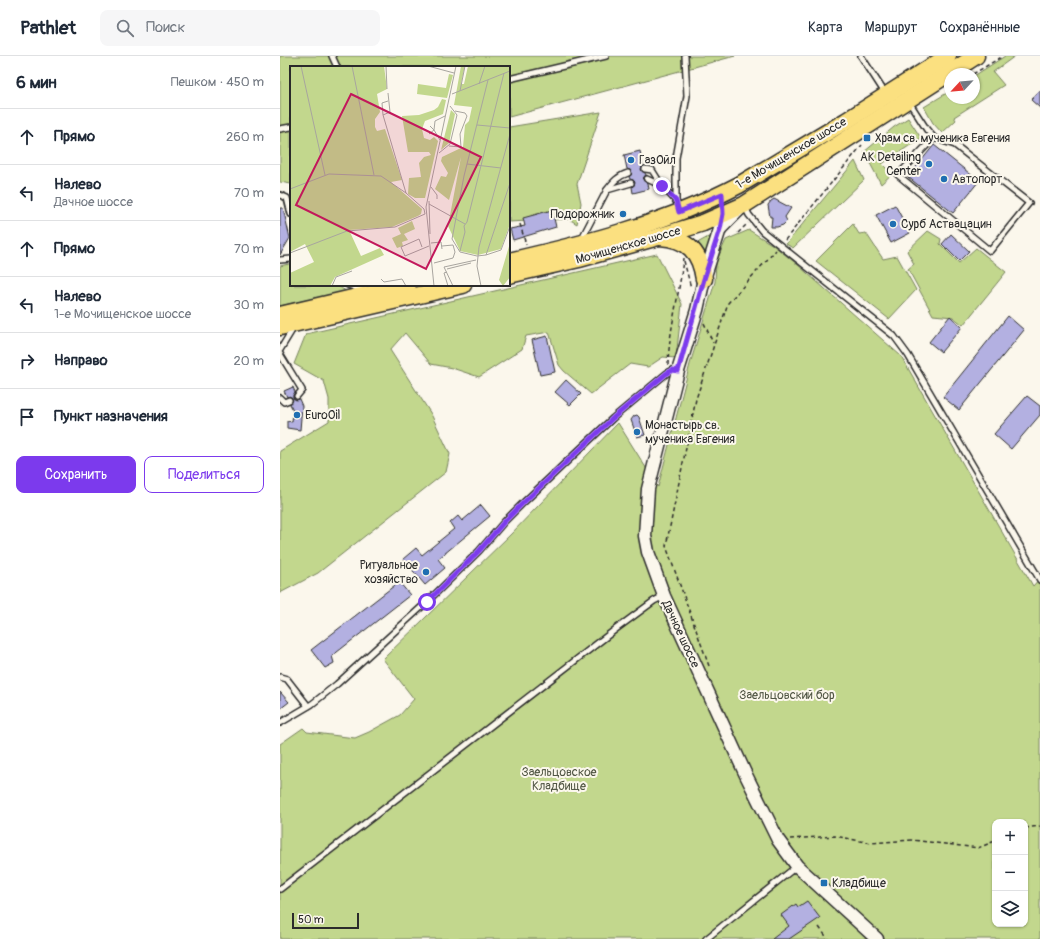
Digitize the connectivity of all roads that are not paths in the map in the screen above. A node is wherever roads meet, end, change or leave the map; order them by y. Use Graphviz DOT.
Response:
graph roads {
  1 [pos="332,56"];
  2 [pos="606,56"];
  3 [pos="685,56"];
  4 [pos="861,56"];
  5 [pos="948,56"];
  6 [pos="976,56"];
  7 [pos="337,66"];
  8 [pos="510,79"];
  9 [pos="887,96"];
  10 [pos="908,100"];
  11 [pos="290,127"];
  12 [pos="280,129"];
  13 [pos="934,138"];
  14 [pos="644,169"];
  15 [pos="628,173"];
  16 [pos="647,179"];
  17 [pos="631,183"];
  18 [pos="662,186"];
  19 [pos="607,190"];
  20 [pos="722,194"];
  21 [pos="280,195"];
  22 [pos="744,205"];
  23 [pos="678,207"];
  24 [pos="290,210"];
  25 [pos="722,222"];
  26 [pos="658,237"];
  27 [pos="578,246"];
  28 [pos="290,259"];
  29 [pos="280,260"];
  30 [pos="510,262"];
  31 [pos="510,275"];
  32 [pos="704,279"];
  33 [pos="351,286"];
  34 [pos="404,286"];
  35 [pos="459,286"];
  36 [pos="371,294"];
  37 [pos="280,316"];
  38 [pos="296,324"];
  39 [pos="280,327"];
  40 [pos="280,350"];
  41 [pos="280,354"];
  42 [pos="673,372"];
  43 [pos="297,396"];
  44 [pos="280,398"];
  45 [pos="288,400"];
  46 [pos="1040,580"];
  47 [pos="664,596"];
  48 [pos="280,677"];
  49 [pos="308,706"];
  50 [pos="280,723"];
  51 [pos="797,866"];
  52 [pos="280,889"];
  53 [pos="706,939"];
  54 [pos="877,939"];
  1 -- 7 [label="lane"];
  2 -- 8 [label="lane"];
  3 -- 23 [label="lane"];
  4 -- 9 [label="lane"];
  5 -- 9 [label="main road, 1-е Мочищенское шоссе"];
  6 -- 10 [label="main road, 1-е Мочищенское шоссе"];
  9 -- 20 [label="main road, 1-е Мочищенское шоссе"];
  10 -- 13 [label="lane"];
  10 -- 22 [label="main road, 1-е Мочищенское шоссе"];
  11 -- 12 [label="lane"];
  13 -- 13 [label="lane"];
  14 -- 18 [label="lane"];
  15 -- 19 [label="lane"];
  16 -- 18 [label="lane"];
  17 -- 19 [label="lane"];
  18 -- 23 [label="lane"];
  19 -- 27 [label="lane"];
  20 -- 23 [label="main road, 1-е Мочищенское шоссе"];
  20 -- 25 [label="main road"];
  21 -- 24 [label="lane"];
  22 -- 25 [label="main road, Мочищенское шоссе"];
  22 -- 46 [label="lane"];
  23 -- 27 [label="main road, 1-е Мочищенское шоссе"];
  25 -- 26 [label="main road, Мочищенское шоссе"];
  25 -- 32 [label="street, Дачное шоссе"];
  26 -- 31 [label="main road, Мочищенское шоссе"];
  26 -- 32 [label="main road"];
  27 -- 30 [label="main road, 1-е Мочищенское шоссе"];
  28 -- 29 [label="lane"];
  32 -- 42 [label="street, Дачное шоссе"];
  33 -- 36 [label="lane"];
  34 -- 36 [label="main road"];
  35 -- 38 [label="main road"];
  36 -- 37 [label="main road"];
  38 -- 39 [label="main road"];
  38 -- 40 [label="lane"];
  41 -- 43 [label="lane"];
  42 -- 47 [label="street, Дачное шоссе"];
  42 -- 49 [label="lane"];
  44 -- 45 [label="lane"];
  47 -- 51 [label="street, Дачное шоссе"];
  47 -- 52 [label="lane"];
  48 -- 49 [label="lane"];
  49 -- 50 [label="lane"];
  51 -- 53 [label="lane"];
  51 -- 54 [label="street, Дачное шоссе"];
}
